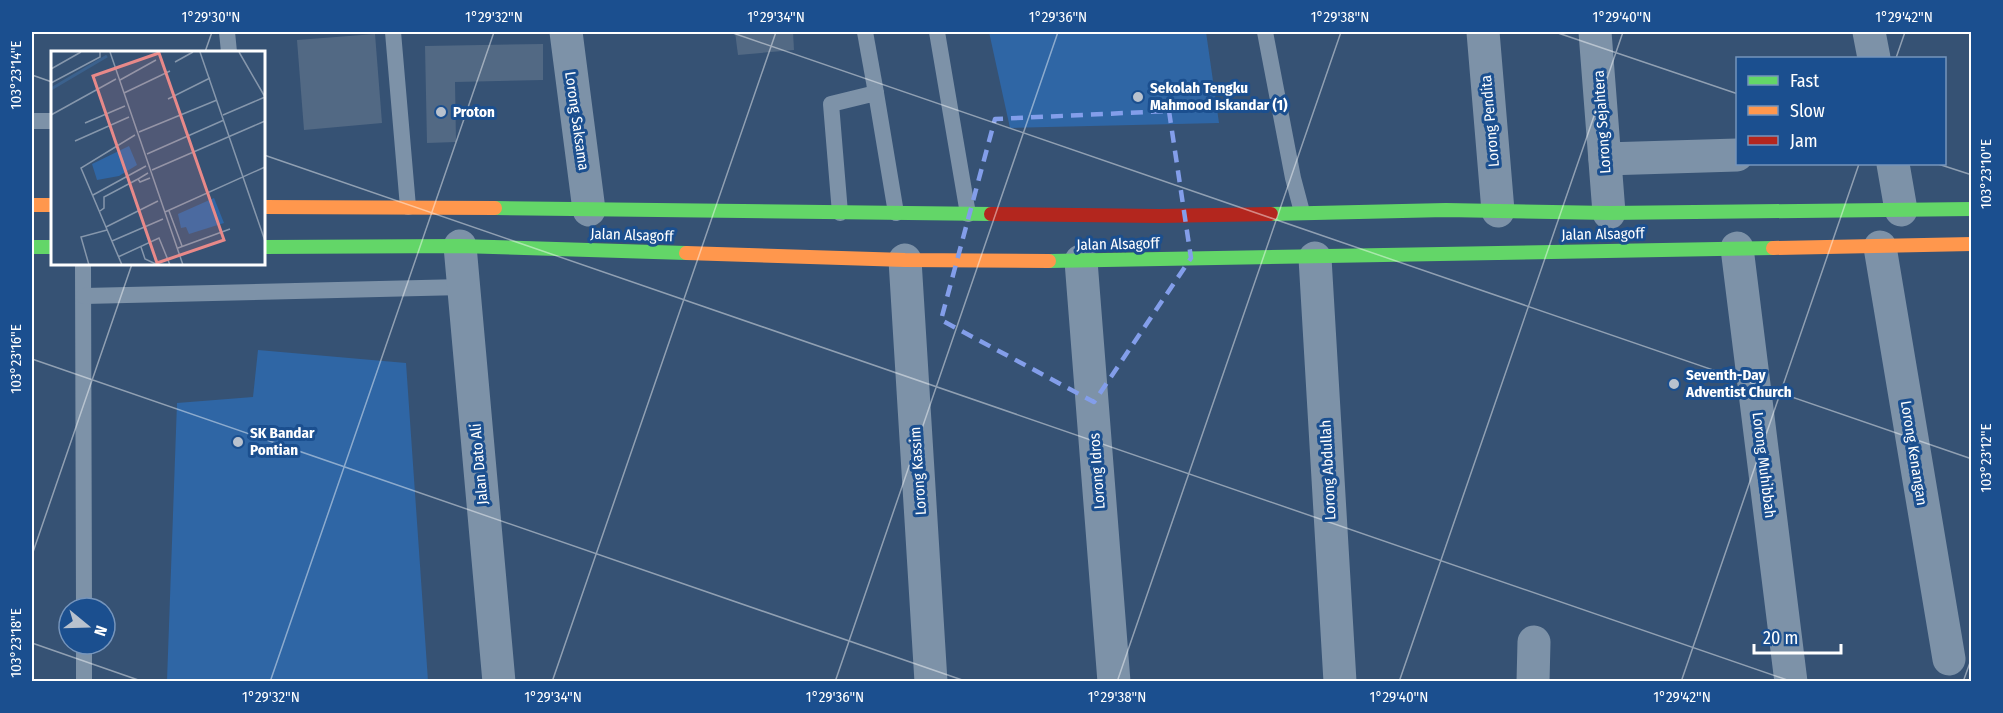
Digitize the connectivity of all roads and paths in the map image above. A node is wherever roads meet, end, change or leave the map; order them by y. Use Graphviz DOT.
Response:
graph roads {
  1 [pos="227,32"];
  2 [pos="393,32"];
  3 [pos="566,32"];
  4 [pos="866,32"];
  5 [pos="937,32"];
  6 [pos="1265,32"];
  7 [pos="1483,32"];
  8 [pos="1595,32"];
  9 [pos="1869,32"];
  10 [pos="229,51"];
  11 [pos="1874,57"];
  12 [pos="876,93"];
  13 [pos="32,121"];
  14 [pos="51,121"];
  15 [pos="1736,154"];
  16 [pos="1605,159"];
  17 [pos="1893,165"];
  18 [pos="32,205"];
  19 [pos="51,205"];
  20 [pos="266,207"];
  21 [pos="408,207"];
  22 [pos="1971,209"];
  23 [pos="589,210"];
  24 [pos="1901,210"];
  25 [pos="1498,211"];
  26 [pos="1302,212"];
  27 [pos="840,213"];
  28 [pos="896,213"];
  29 [pos="1609,213"];
  30 [pos="968,214"];
  31 [pos="1971,244"];
  32 [pos="460,246"];
  33 [pos="32,247"];
  34 [pos="51,247"];
  35 [pos="266,247"];
  36 [pos="1880,247"];
  37 [pos="1737,248"];
  38 [pos="1315,258"];
  39 [pos="905,260"];
  40 [pos="1081,261"];
  41 [pos="83,266"];
  42 [pos="463,287"];
  43 [pos="84,296"];
  44 [pos="84,596"];
  45 [pos="1534,642"];
  46 [pos="84,656"];
  47 [pos="1949,659"];
  48 [pos="84,681"];
  49 [pos="499,681"];
  50 [pos="931,681"];
  51 [pos="1114,681"];
  52 [pos="1340,681"];
  53 [pos="1533,681"];
  54 [pos="1791,681"];
  1 -- 10 [label="lane"];
  2 -- 21 [label="lane"];
  3 -- 23 [label="street, Lorong Saksama"];
  4 -- 12 [label="lane"];
  5 -- 30 [label="lane"];
  6 -- 26 [label="lane"];
  7 -- 25 [label="street, Lorong Pendita"];
  8 -- 16 [label="street, Lorong Sejahtera"];
  9 -- 11 [label="street"];
  12 -- 27 [label="lane"];
  12 -- 28 [label="lane"];
  13 -- 14 [label="lane"];
  15 -- 16 [label="street"];
  16 -- 29 [label="street, Lorong Sejahtera"];
  17 -- 24 [label="street"];
  18 -- 19 [label="highway"];
  20 -- 21 [label="highway, Jalan Alsagoff"];
  21 -- 23 [label="highway, Jalan Alsagoff"];
  22 -- 24 [label="highway, Jalan Alsagoff"];
  23 -- 27 [label="highway, Jalan Alsagoff"];
  24 -- 29 [label="highway, Jalan Alsagoff"];
  25 -- 26 [label="highway, Jalan Alsagoff"];
  25 -- 29 [label="highway, Jalan Alsagoff"];
  26 -- 30 [label="highway, Jalan Alsagoff"];
  27 -- 28 [label="highway, Jalan Alsagoff"];
  28 -- 30 [label="highway, Jalan Alsagoff"];
  31 -- 36 [label="highway, Jalan Alsagoff"];
  32 -- 35 [label="highway, Jalan Alsagoff"];
  32 -- 39 [label="highway, Jalan Alsagoff"];
  32 -- 42 [label="street, Jalan Dato Ali"];
  33 -- 34 [label="highway"];
  36 -- 37 [label="highway, Jalan Alsagoff"];
  36 -- 47 [label="street, Lorong Kenangan"];
  37 -- 38 [label="highway, Jalan Alsagoff"];
  37 -- 54 [label="street, Lorong Muhibbah"];
  38 -- 40 [label="highway, Jalan Alsagoff"];
  38 -- 52 [label="street, Lorong Abdullah"];
  39 -- 40 [label="highway, Jalan Alsagoff"];
  39 -- 50 [label="street, Lorong Kassim"];
  40 -- 51 [label="street, Lorong Idros"];
  41 -- 43 [label="lane"];
  42 -- 43 [label="lane"];
  42 -- 49 [label="street, Jalan Dato Ali"];
  43 -- 44 [label="lane"];
  45 -- 53 [label="street"];
  46 -- 48 [label="lane"];
}
